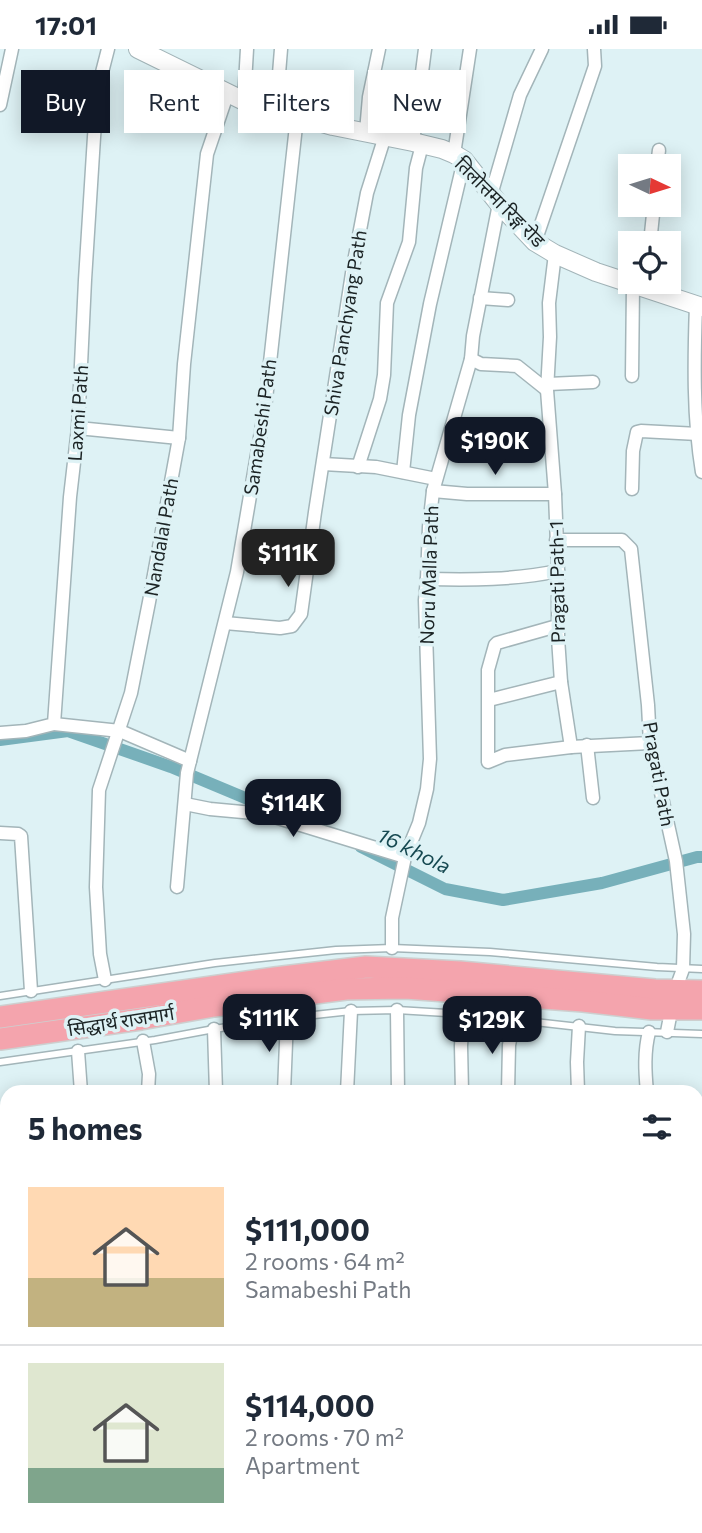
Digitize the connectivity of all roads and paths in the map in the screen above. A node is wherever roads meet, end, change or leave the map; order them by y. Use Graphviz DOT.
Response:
graph roads {
  1 [pos="12,49"];
  2 [pos="108,49"];
  3 [pos="138,49"];
  4 [pos="247,49"];
  5 [pos="281,49"];
  6 [pos="379,49"];
  7 [pos="425,49"];
  8 [pos="470,49"];
  9 [pos="542,49"];
  10 [pos="594,49"];
  11 [pos="4,63"];
  12 [pos="279,70"];
  13 [pos="236,97"];
  14 [pos="0,105"];
  15 [pos="354,130"];
  16 [pos="366,132"];
  17 [pos="295,133"];
  18 [pos="385,136"];
  19 [pos="417,143"];
  20 [pos="659,150"];
  21 [pos="658,154"];
  22 [pos="459,157"];
  23 [pos="495,199"];
  24 [pos="535,242"];
  25 [pos="555,254"];
  26 [pos="618,278"];
  27 [pos="641,294"];
  28 [pos="666,294"];
  29 [pos="480,298"];
  30 [pos="508,300"];
  31 [pos="699,306"];
  32 [pos="471,359"];
  33 [pos="632,376"];
  34 [pos="593,381"];
  35 [pos="548,387"];
  36 [pos="78,428"];
  37 [pos="698,434"];
  38 [pos="179,438"];
  39 [pos="323,464"];
  40 [pos="358,467"];
  41 [pos="402,472"];
  42 [pos="702,472"];
  43 [pos="434,485"];
  44 [pos="632,489"];
  45 [pos="555,495"];
  46 [pos="556,540"];
  47 [pos="558,571"];
  48 [pos="428,579"];
  49 [pos="225,623"];
  50 [pos="557,626"];
  51 [pos="561,683"];
  52 [pos="489,700"];
  53 [pos="54,724"];
  54 [pos="120,731"];
  55 [pos="0,733"];
  56 [pos="650,743"];
  57 [pos="587,745"];
  58 [pos="570,747"];
  59 [pos="189,767"];
  60 [pos="593,798"];
  61 [pos="185,804"];
  62 [pos="0,833"];
  63 [pos="405,857"];
  64 [pos="177,887"];
  65 [pos="393,948"];
  66 [pos="683,969"];
  67 [pos="702,969"];
  68 [pos="105,980"];
  69 [pos="31,991"];
  70 [pos="702,991"];
  71 [pos="0,996"];
  72 [pos="673,1000"];
  73 [pos="702,1009"];
  74 [pos="397,1010"];
  75 [pos="351,1011"];
  76 [pos="463,1014"];
  77 [pos="0,1017"];
  78 [pos="288,1018"];
  79 [pos="514,1020"];
  80 [pos="579,1026"];
  81 [pos="215,1029"];
  82 [pos="649,1032"];
  83 [pos="667,1032"];
  84 [pos="702,1034"];
  85 [pos="0,1039"];
  86 [pos="143,1041"];
  87 [pos="78,1051"];
  88 [pos="0,1062"];
  89 [pos="80,1085"];
  90 [pos="148,1085"];
  91 [pos="216,1085"];
  92 [pos="284,1085"];
  93 [pos="347,1085"];
  94 [pos="398,1085"];
  95 [pos="462,1085"];
  96 [pos="508,1085"];
  97 [pos="578,1085"];
  98 [pos="646,1085"];
  1 -- 11 [label="street"];
  2 -- 36 [label="street, Laxmi Path"];
  3 -- 13 [label="street, तिलोत्तमा रिङ्ग रोड"];
  4 -- 13 [label="street, Nandalal Path"];
  5 -- 12 [label="street"];
  6 -- 16 [label="street"];
  7 -- 19 [label="street"];
  8 -- 22 [label="street"];
  9 -- 23 [label="street, Noru Malla Path"];
  10 -- 24 [label="street"];
  11 -- 14 [label="street"];
  13 -- 38 [label="street, Nandalal Path"];
  15 -- 16 [label="street, तिलोत्तमा रिङ्ग रोड"];
  16 -- 18 [label="street, तिलोत्तमा रिङ्ग रोड"];
  17 -- 49 [label="street, Samabeshi Path"];
  18 -- 19 [label="street, तिलोत्तमा रिङ्ग रोड"];
  18 -- 39 [label="street, Shiva Panchyang Path"];
  19 -- 22 [label="street, तिलोत्तमा रिङ्ग रोड"];
  19 -- 40 [label="street"];
  20 -- 21 [label="street"];
  22 -- 23 [label="street, तिलोत्तमा रिङ्ग रोड"];
  22 -- 41 [label="street"];
  23 -- 24 [label="street, तिलोत्तमा रिङ्ग रोड"];
  23 -- 29 [label="street, Noru Malla Path"];
  24 -- 25 [label="street, तिलोत्तमा रिङ्ग रोड"];
  25 -- 26 [label="street, तिलोत्तमा रिङ्ग रोड"];
  25 -- 35 [label="street, Pragati Path-1"];
  27 -- 33 [label="street"];
  28 -- 31 [label="street, तिलोत्तमा रिङ्ग रोड"];
  29 -- 30 [label="street"];
  29 -- 32 [label="street, Noru Malla Path"];
  31 -- 37 [label="street"];
  32 -- 35 [label="street"];
  32 -- 43 [label="street, Noru Malla Path"];
  34 -- 35 [label="street"];
  35 -- 45 [label="street, Pragati Path-1"];
  36 -- 38 [label="street"];
  36 -- 53 [label="street, Laxmi Path"];
  37 -- 42 [label="street"];
  37 -- 44 [label="street"];
  38 -- 54 [label="street, Nandalal Path"];
  39 -- 40 [label="street"];
  39 -- 49 [label="street, Shiva Panchyang Path"];
  40 -- 41 [label="street"];
  41 -- 43 [label="street"];
  43 -- 45 [label="street"];
  43 -- 48 [label="street, Noru Malla Path"];
  45 -- 46 [label="street, Pragati Path-1"];
  46 -- 47 [label="street, Pragati Path-1"];
  46 -- 56 [label="street, Pragati Path"];
  47 -- 48 [label="street"];
  47 -- 50 [label="street, Pragati Path-1"];
  48 -- 63 [label="street, Noru Malla Path"];
  49 -- 59 [label="street, Samabeshi Path"];
  50 -- 51 [label="street, Pragati Path-1"];
  50 -- 52 [label="street"];
  51 -- 52 [label="street"];
  51 -- 58 [label="street, Pragati Path-1"];
  52 -- 58 [label="street"];
  53 -- 54 [label="street"];
  53 -- 55 [label="street"];
  54 -- 59 [label="street"];
  54 -- 68 [label="street, Nandalal Path"];
  56 -- 57 [label="street"];
  56 -- 66 [label="street, Pragati Path"];
  57 -- 58 [label="street"];
  57 -- 60 [label="street"];
  59 -- 61 [label="street, Samabeshi Path"];
  61 -- 63 [label="street"];
  61 -- 64 [label="street, Samabeshi Path"];
  62 -- 69 [label="street"];
  63 -- 65 [label="street, Noru Malla Path"];
  65 -- 66 [label="lane"];
  65 -- 68 [label="lane"];
  66 -- 67 [label="lane"];
  66 -- 72 [label="street, Pragati Path"];
  68 -- 69 [label="lane"];
  69 -- 71 [label="lane"];
  70 -- 72 [label="highway, सिद्धार्थ राजमार्ग"];
  72 -- 73 [label="highway, सिद्धार्थ राजमार्ग"];
  72 -- 77 [label="highway, सिद्धार्थ राजमार्ग"];
  72 -- 83 [label="street, Pragati Path"];
  72 -- 85 [label="highway, सिद्धार्थ राजमार्ग"];
  74 -- 75 [label="lane"];
  74 -- 76 [label="lane"];
  74 -- 94 [label="street"];
  75 -- 78 [label="lane"];
  75 -- 93 [label="street"];
  76 -- 79 [label="lane"];
  76 -- 95 [label="street"];
  78 -- 81 [label="lane"];
  78 -- 92 [label="street"];
  79 -- 80 [label="lane"];
  79 -- 96 [label="street"];
  80 -- 82 [label="lane"];
  80 -- 97 [label="street"];
  81 -- 86 [label="lane"];
  81 -- 91 [label="street"];
  82 -- 83 [label="lane"];
  82 -- 98 [label="street"];
  83 -- 84 [label="lane"];
  86 -- 87 [label="lane"];
  86 -- 90 [label="street"];
  87 -- 88 [label="lane"];
  87 -- 89 [label="street"];
}
